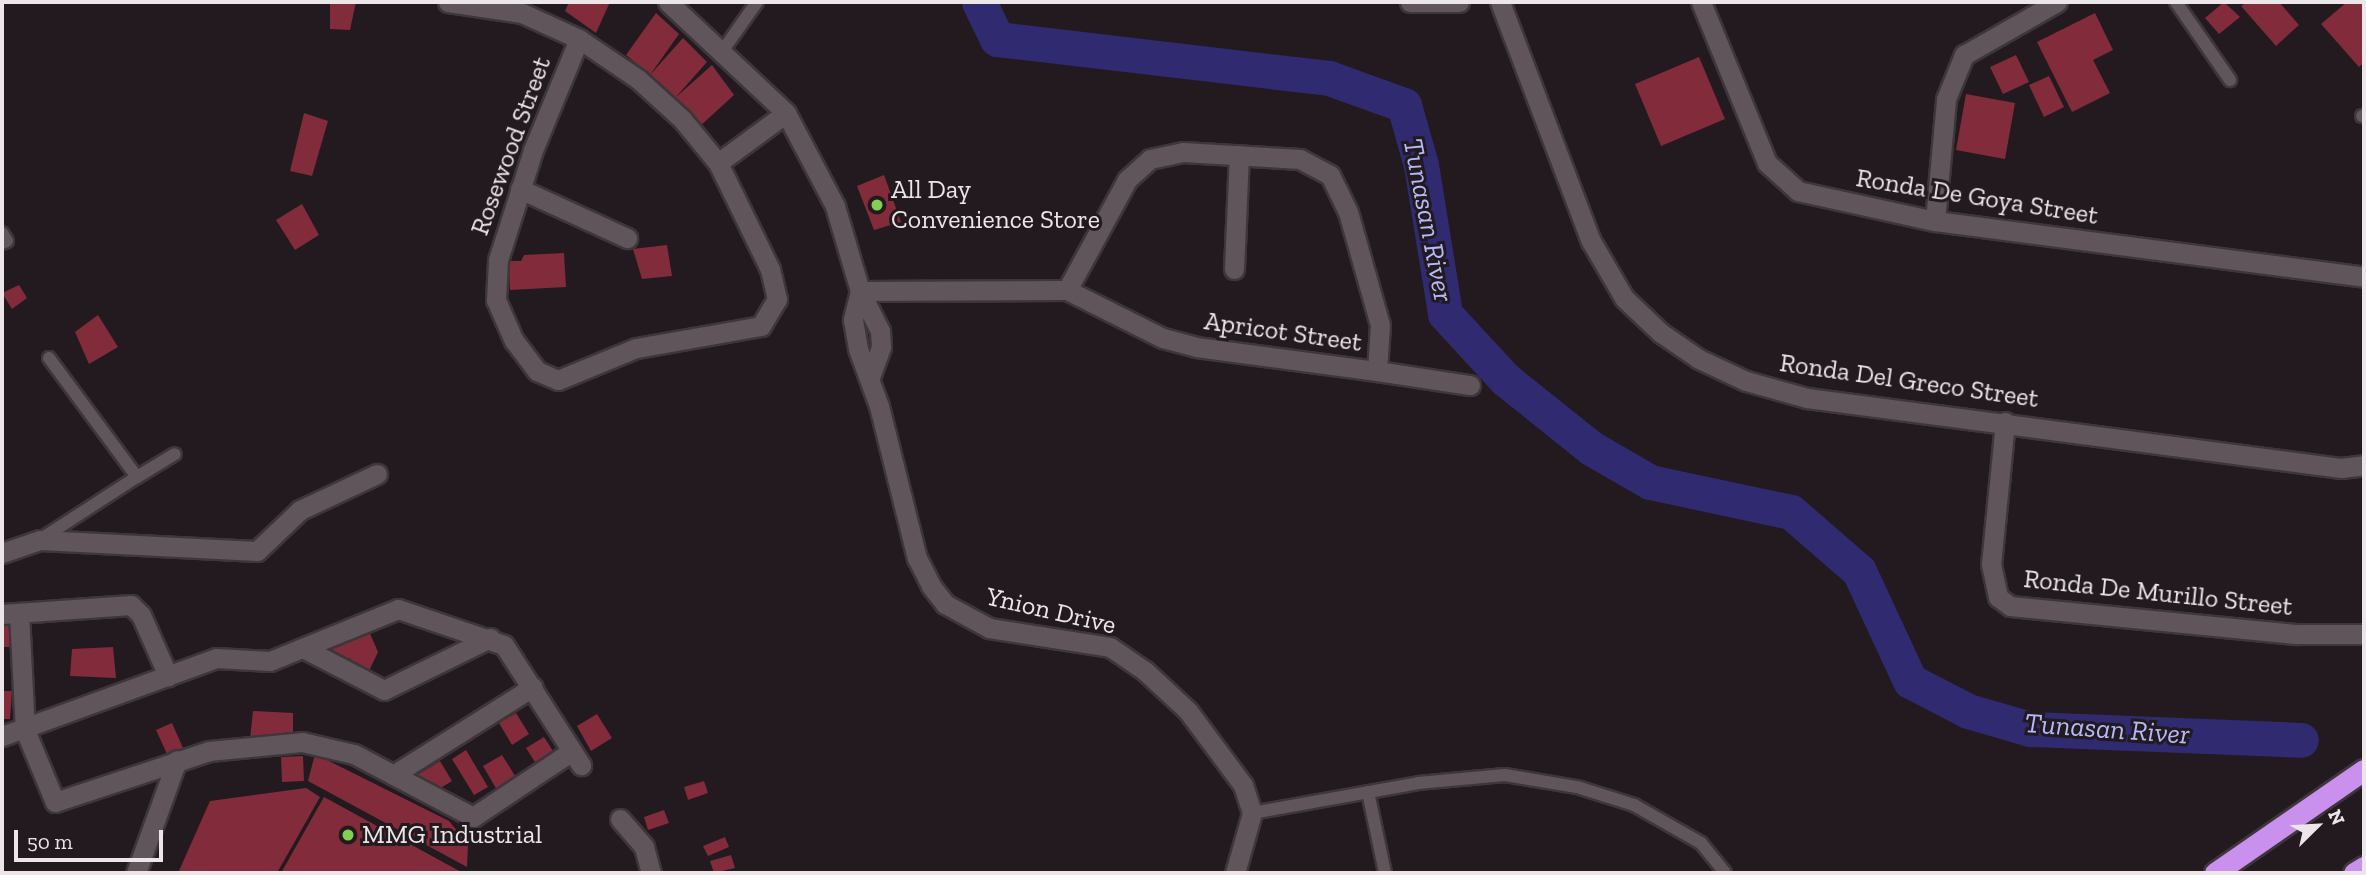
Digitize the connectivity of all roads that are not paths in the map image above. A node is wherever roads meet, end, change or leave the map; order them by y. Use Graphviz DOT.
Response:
graph roads {
  1 [pos="448,2"];
  2 [pos="668,2"];
  3 [pos="757,2"];
  4 [pos="1410,2"];
  5 [pos="1460,2"];
  6 [pos="1500,2"];
  7 [pos="1701,2"];
  8 [pos="2057,2"];
  9 [pos="2176,2"];
  10 [pos="579,39"];
  11 [pos="721,53"];
  12 [pos="2230,80"];
  13 [pos="786,113"];
  14 [pos="1239,155"];
  15 [pos="718,163"];
  16 [pos="520,189"];
  17 [pos="1935,220"];
  18 [pos="2,233"];
  19 [pos="627,238"];
  20 [pos="2,243"];
  21 [pos="1234,269"];
  22 [pos="2364,277"];
  23 [pos="1067,290"];
  24 [pos="860,291"];
  25 [pos="49,358"];
  26 [pos="1377,371"];
  27 [pos="870,378"];
  28 [pos="1470,385"];
  29 [pos="2005,422"];
  30 [pos="175,454"];
  31 [pos="2364,465"];
  32 [pos="377,474"];
  33 [pos="137,477"];
  34 [pos="40,540"];
  35 [pos="2,554"];
  36 [pos="11,614"];
  37 [pos="2364,634"];
  38 [pos="490,638"];
  39 [pos="303,648"];
  40 [pos="168,676"];
  41 [pos="533,687"];
  42 [pos="25,730"];
  43 [pos="2,736"];
  44 [pos="177,760"];
  45 [pos="2364,771"];
  46 [pos="393,775"];
  47 [pos="1368,792"];
  48 [pos="1252,813"];
  49 [pos="620,819"];
  50 [pos="2364,867"];
  51 [pos="136,873"];
  52 [pos="651,873"];
  53 [pos="1235,873"];
  54 [pos="1385,873"];
  55 [pos="1725,873"];
  56 [pos="2215,873"];
  57 [pos="2354,873"];
  1 -- 10 [label="street"];
  2 -- 11 [label="street"];
  3 -- 11 [label="lane"];
  4 -- 5 [label="street"];
  6 -- 29 [label="street, Ronda Del Greco Street"];
  7 -- 17 [label="street, Ronda De Goya Street"];
  8 -- 17 [label="street"];
  9 -- 12 [label="lane"];
  10 -- 15 [label="street"];
  10 -- 16 [label="street, Rosewood Street"];
  11 -- 13 [label="street"];
  13 -- 15 [label="street"];
  13 -- 24 [label="street"];
  14 -- 21 [label="street"];
  14 -- 23 [label="street, Apricot Street"];
  14 -- 26 [label="street, Apricot Street"];
  15 -- 16 [label="street, Rosewood Street"];
  16 -- 19 [label="street"];
  17 -- 22 [label="street, Ronda De Goya Street"];
  18 -- 20 [label="lane"];
  23 -- 24 [label="street, Apricot Street"];
  23 -- 26 [label="street, Apricot Street"];
  24 -- 27 [label="street, Ynion Drive"];
  24 -- 27 [label="street"];
  25 -- 33 [label="lane"];
  26 -- 28 [label="street"];
  27 -- 48 [label="street, Ynion Drive"];
  29 -- 31 [label="street, Ronda Del Greco Street"];
  29 -- 37 [label="street, Ronda De Murillo Street"];
  30 -- 33 [label="lane"];
  32 -- 34 [label="street"];
  33 -- 34 [label="lane"];
  34 -- 35 [label="street"];
  36 -- 40 [label="street"];
  36 -- 42 [label="street"];
  38 -- 39 [label="street"];
  38 -- 39 [label="street"];
  38 -- 41 [label="street"];
  39 -- 40 [label="street"];
  40 -- 42 [label="street"];
  41 -- 46 [label="street"];
  41 -- 46 [label="street"];
  42 -- 43 [label="street"];
  42 -- 44 [label="street"];
  44 -- 46 [label="street"];
  44 -- 51 [label="street"];
  45 -- 56 [label="highway"];
  47 -- 48 [label="lane"];
  47 -- 54 [label="lane"];
  47 -- 55 [label="lane"];
  48 -- 53 [label="street"];
  49 -- 52 [label="street"];
  50 -- 57 [label="highway"];
}
